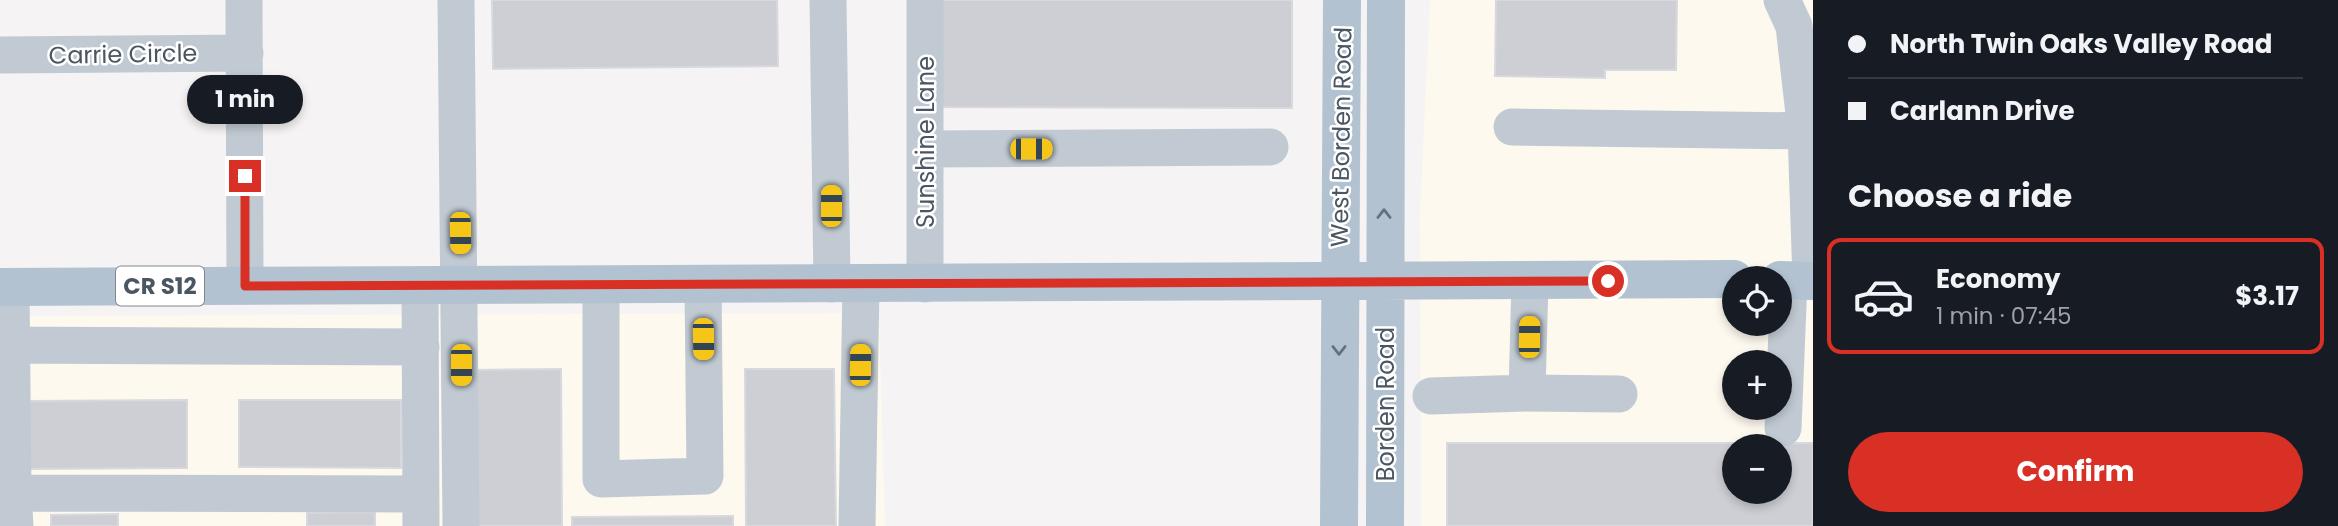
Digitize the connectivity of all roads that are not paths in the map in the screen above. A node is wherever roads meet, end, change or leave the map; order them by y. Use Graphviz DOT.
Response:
graph roads {
  1 [pos="244,0"];
  2 [pos="456,0"];
  3 [pos="828,0"];
  4 [pos="925,0"];
  5 [pos="1342,0"];
  6 [pos="1386,0"];
  7 [pos="1782,0"];
  8 [pos="245,53"];
  9 [pos="0,55"];
  10 [pos="1512,127"];
  11 [pos="1805,131"];
  12 [pos="1270,147"];
  13 [pos="925,149"];
  14 [pos="1722,279"];
  15 [pos="1530,281"];
  16 [pos="1798,281"];
  17 [pos="1339,282"];
  18 [pos="1384,282"];
  19 [pos="703,284"];
  20 [pos="846,284"];
  21 [pos="925,284"];
  22 [pos="421,285"];
  23 [pos="461,285"];
  24 [pos="601,285"];
  25 [pos="245,286"];
  26 [pos="6,287"];
  27 [pos="6,345"];
  28 [pos="421,347"];
  29 [pos="1527,393"];
  30 [pos="1619,394"];
  31 [pos="1431,396"];
  32 [pos="1783,428"];
  33 [pos="14,510"];
  34 [pos="421,510"];
  35 [pos="461,526"];
  36 [pos="857,526"];
  37 [pos="1339,526"];
  38 [pos="1385,526"];
  1 -- 8 [label="street"];
  2 -- 23 [label="street"];
  3 -- 20 [label="street"];
  4 -- 13 [label="street, Sunshine Lane"];
  5 -- 17 [label="main road, West Borden Road"];
  18 -- 6 [label="main road, West Borden Road, one-way"];
  7 -- 11 [label="street"];
  8 -- 9 [label="street, Carrie Circle"];
  8 -- 25 [label="street"];
  10 -- 11 [label="street"];
  11 -- 16 [label="street"];
  12 -- 13 [label="street"];
  13 -- 21 [label="street, Sunshine Lane"];
  14 -- 15 [label="main road, CR S12"];
  15 -- 18 [label="main road, CR S12"];
  15 -- 29 [label="street"];
  16 -- 32 [label="street"];
  17 -- 18 [label="main road, CR S12"];
  17 -- 21 [label="main road, CR S12"];
  17 -- 37 [label="main road, West Borden Road, one-way"];
  18 -- 38 [label="main road, Borden Road"];
  19 -- 20 [label="main road, CR S12"];
  19 -- 24 [label="main road, CR S12"];
  19 -- 24 [label="street"];
  20 -- 21 [label="main road, CR S12"];
  20 -- 36 [label="street"];
  22 -- 23 [label="main road, CR S12"];
  22 -- 25 [label="main road, CR S12"];
  22 -- 28 [label="street"];
  23 -- 24 [label="main road, CR S12"];
  23 -- 35 [label="street"];
  25 -- 26 [label="main road, CR S12"];
  26 -- 27 [label="street"];
  27 -- 28 [label="street"];
  27 -- 33 [label="street"];
  28 -- 34 [label="street"];
  29 -- 30 [label="street"];
  29 -- 31 [label="street"];
  33 -- 34 [label="street"];
}
